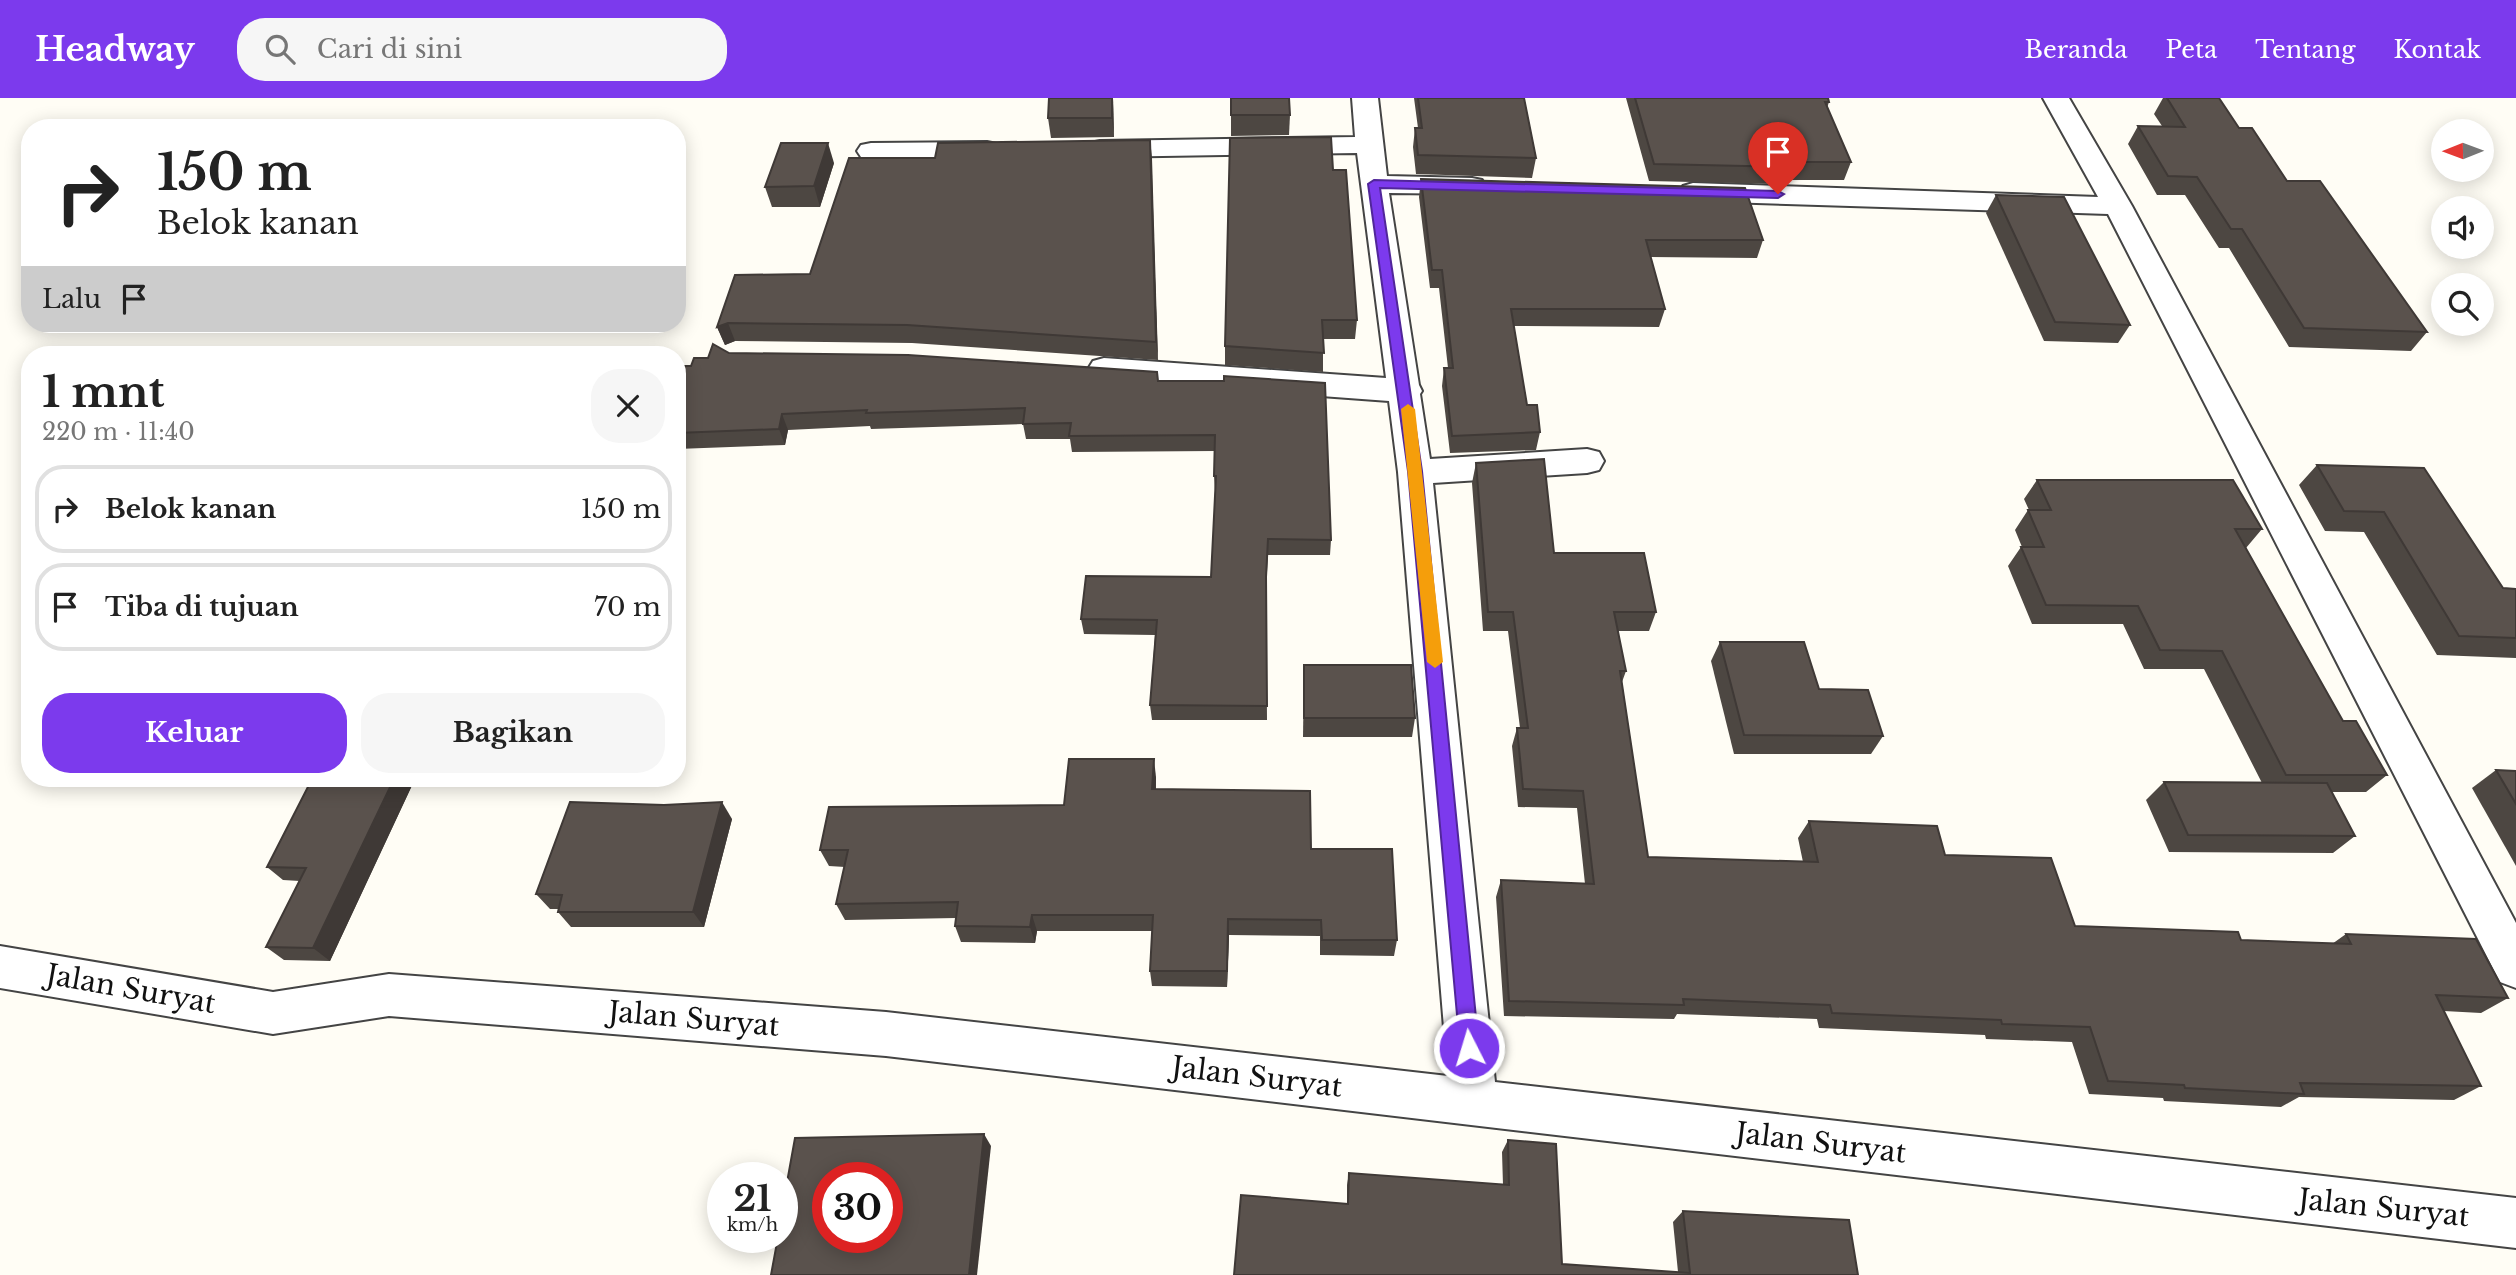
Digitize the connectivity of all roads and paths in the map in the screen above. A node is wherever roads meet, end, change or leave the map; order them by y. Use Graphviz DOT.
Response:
graph roads {
  1 [pos="1365,98"];
  2 [pos="2056,98"];
  3 [pos="1371,145"];
  4 [pos="1010,150"];
  5 [pos="1079,150"];
  6 [pos="871,151"];
  7 [pos="1374,184"];
  8 [pos="1496,187"];
  9 [pos="1672,191"];
  10 [pos="2118,206"];
  11 [pos="1073,367"];
  12 [pos="1406,391"];
  13 [pos="1587,461"];
  14 [pos="1415,471"];
  15 [pos="0,967"];
  16 [pos="2516,967"];
  17 [pos="1474,1102"];
  18 [pos="2516,1223"];
  1 -- 3 [label="street"];
  2 -- 10 [label="street"];
  3 -- 5 [label="street"];
  3 -- 7 [label="street"];
  4 -- 6 [label="street"];
  7 -- 8 [label="street"];
  7 -- 12 [label="street"];
  9 -- 10 [label="street"];
  10 -- 16 [label="street"];
  11 -- 12 [label="street"];
  12 -- 14 [label="street"];
  13 -- 14 [label="street"];
  14 -- 17 [label="street"];
  15 -- 17 [label="street, Jalan Suryat"];
  17 -- 18 [label="street, Jalan Suryat"];
}
